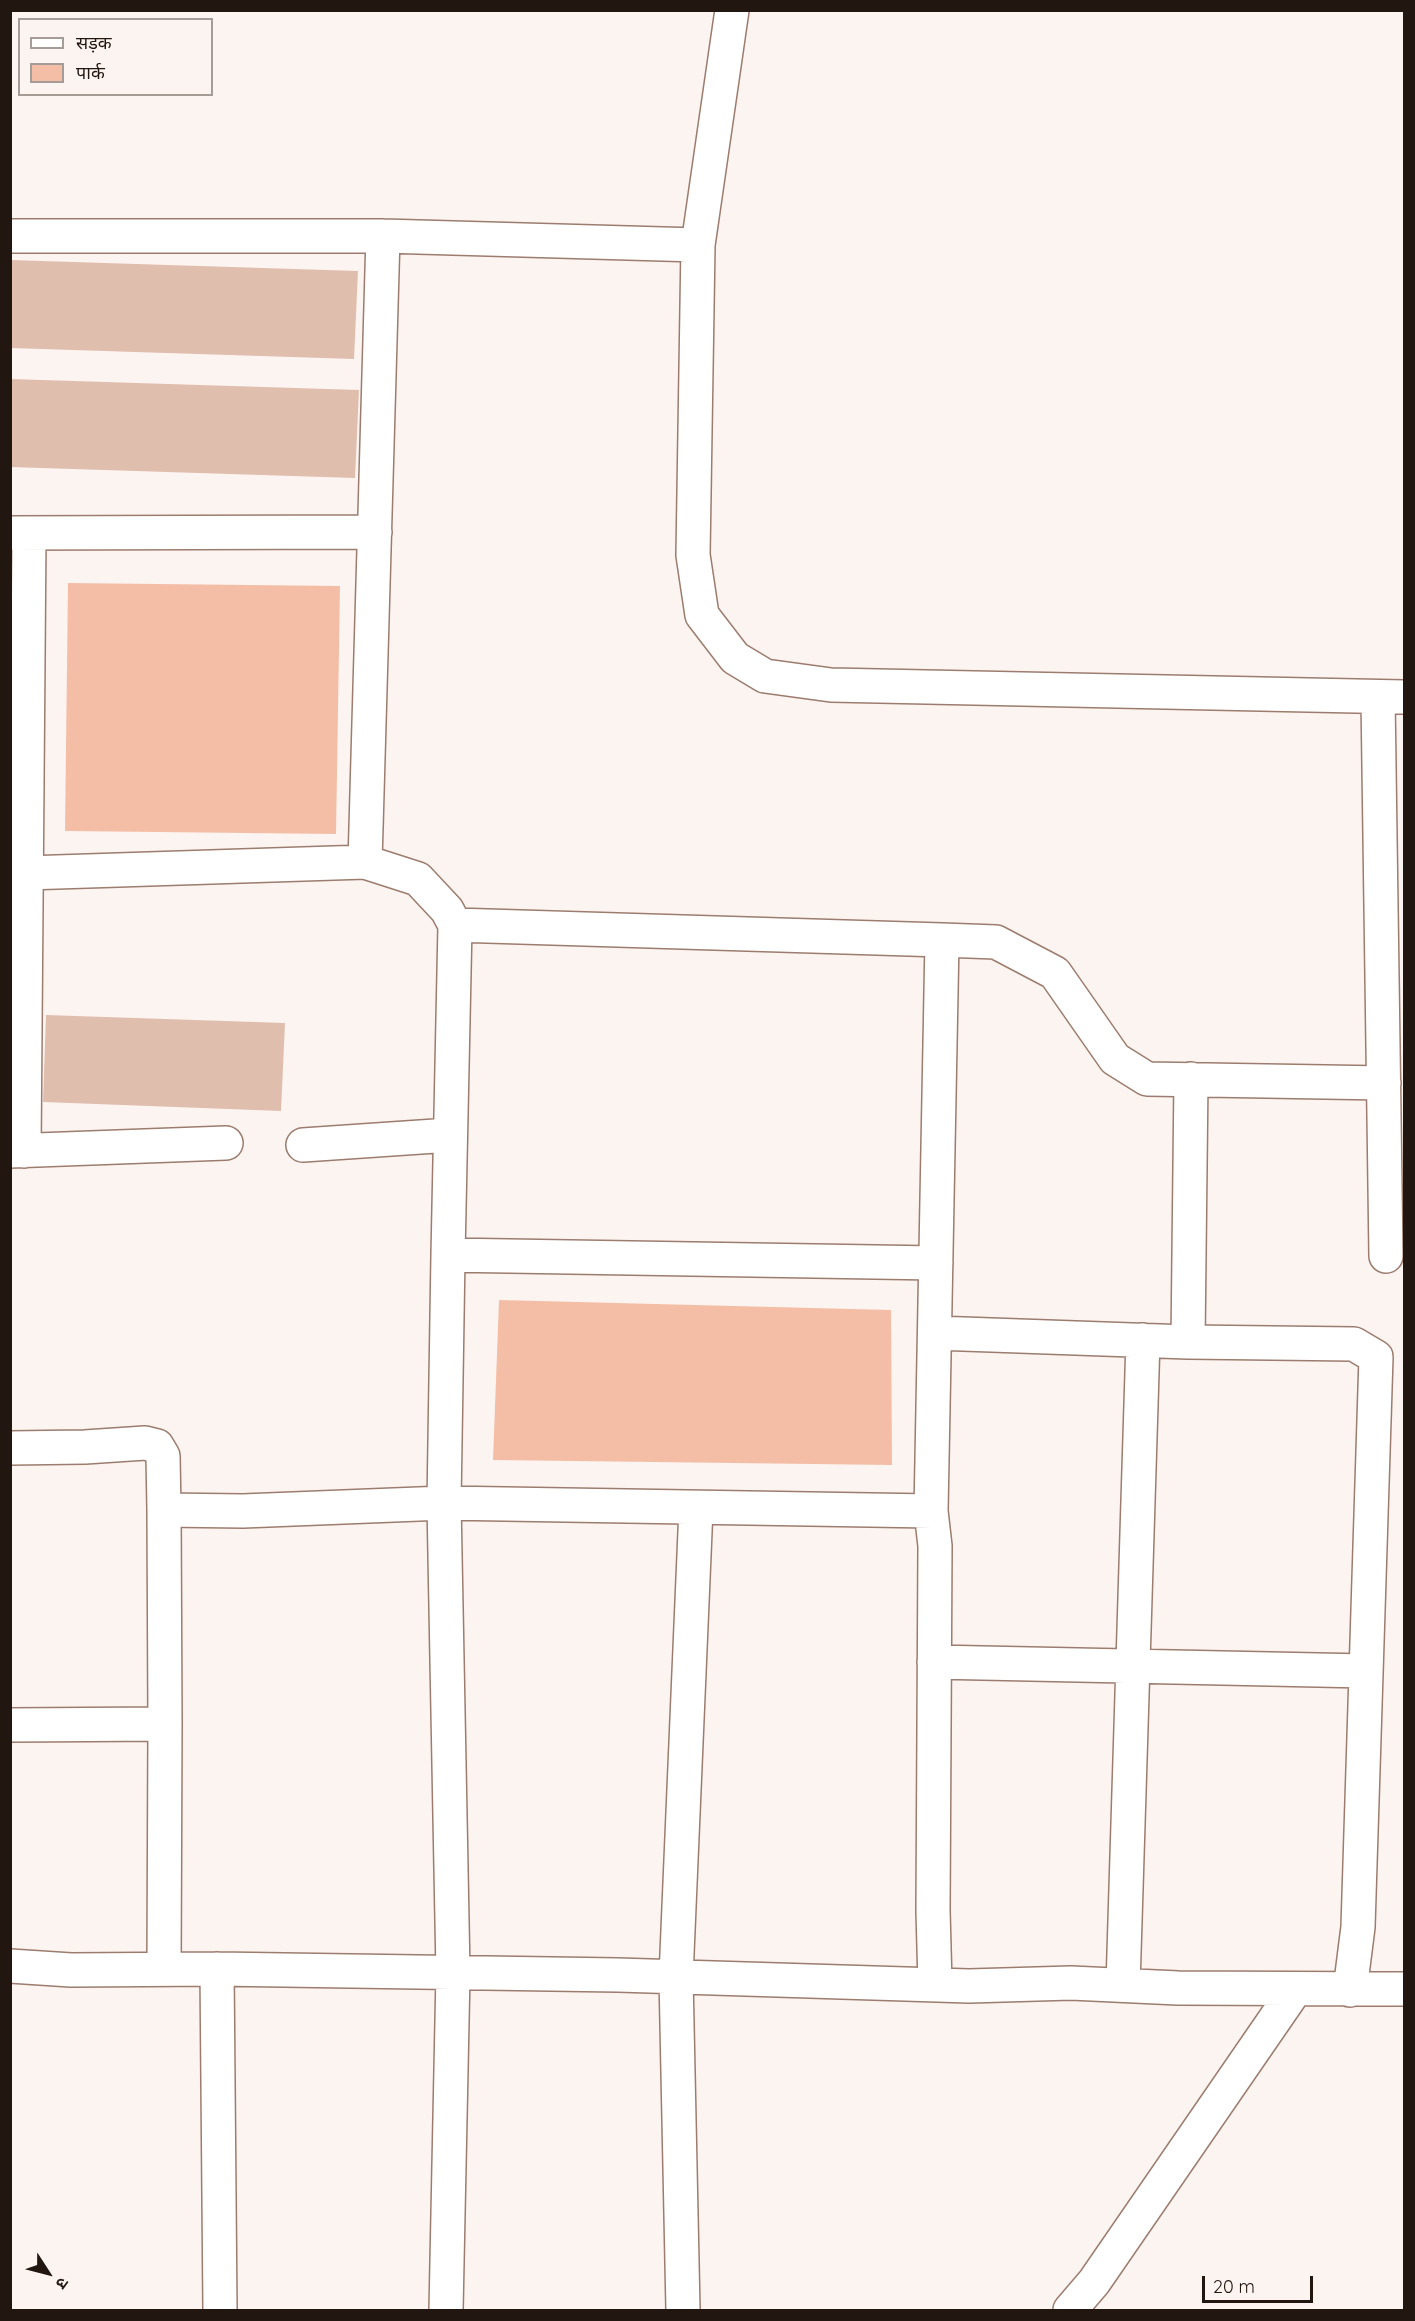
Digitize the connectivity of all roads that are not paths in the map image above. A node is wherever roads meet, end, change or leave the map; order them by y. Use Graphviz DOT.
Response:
graph roads {
  1 [pos="732,10"];
  2 [pos="10,236"];
  3 [pos="383,236"];
  4 [pos="698,245"];
  5 [pos="375,532"];
  6 [pos="20,534"];
  7 [pos="1391,697"];
  8 [pos="365,862"];
  9 [pos="26,873"];
  10 [pos="455,925"];
  11 [pos="942,940"];
  12 [pos="1191,1079"];
  13 [pos="1383,1083"];
  14 [pos="450,1136"];
  15 [pos="226,1143"];
  16 [pos="303,1145"];
  17 [pos="17,1151"];
  18 [pos="448,1255"];
  19 [pos="1386,1256"];
  20 [pos="936,1263"];
  21 [pos="934,1333"];
  22 [pos="1143,1340"];
  23 [pos="1188,1342"];
  24 [pos="10,1448"];
  25 [pos="444,1503"];
  26 [pos="696,1508"];
  27 [pos="164,1510"];
  28 [pos="931,1511"];
  29 [pos="934,1662"];
  30 [pos="1133,1665"];
  31 [pos="1366,1671"];
  32 [pos="165,1724"];
  33 [pos="10,1725"];
  34 [pos="10,1966"];
  35 [pos="164,1969"];
  36 [pos="217,1969"];
  37 [pos="453,1973"];
  38 [pos="676,1977"];
  39 [pos="935,1984"];
  40 [pos="1123,1985"];
  41 [pos="1404,1989"];
  42 [pos="1295,1990"];
  43 [pos="1350,1990"];
  44 [pos="220,2310"];
  45 [pos="446,2310"];
  46 [pos="683,2310"];
  47 [pos="1070,2310"];
  1 -- 4 [label="street"];
  2 -- 3 [label="street"];
  3 -- 4 [label="street"];
  3 -- 5 [label="street"];
  4 -- 7 [label="street"];
  5 -- 6 [label="street"];
  5 -- 8 [label="street"];
  6 -- 9 [label="street"];
  7 -- 13 [label="street"];
  8 -- 9 [label="street"];
  8 -- 10 [label="street"];
  9 -- 17 [label="street"];
  10 -- 11 [label="street"];
  10 -- 14 [label="street"];
  11 -- 12 [label="street"];
  11 -- 20 [label="street"];
  12 -- 13 [label="street"];
  12 -- 23 [label="street"];
  13 -- 19 [label="street"];
  14 -- 16 [label="street"];
  14 -- 18 [label="street"];
  15 -- 17 [label="street"];
  18 -- 20 [label="street"];
  18 -- 25 [label="street"];
  20 -- 21 [label="street"];
  21 -- 22 [label="street"];
  21 -- 28 [label="street"];
  22 -- 23 [label="street"];
  22 -- 30 [label="street"];
  23 -- 31 [label="street"];
  24 -- 27 [label="street"];
  25 -- 26 [label="street"];
  25 -- 27 [label="street"];
  25 -- 37 [label="street"];
  26 -- 28 [label="street"];
  26 -- 38 [label="street"];
  27 -- 32 [label="street"];
  28 -- 29 [label="street"];
  29 -- 30 [label="street"];
  29 -- 39 [label="street"];
  30 -- 31 [label="street"];
  30 -- 40 [label="street"];
  31 -- 43 [label="street"];
  32 -- 33 [label="street"];
  32 -- 35 [label="street"];
  34 -- 35 [label="street"];
  35 -- 36 [label="street"];
  36 -- 37 [label="street"];
  36 -- 44 [label="street"];
  37 -- 38 [label="street"];
  37 -- 45 [label="street"];
  38 -- 39 [label="street"];
  38 -- 46 [label="street"];
  39 -- 40 [label="street"];
  40 -- 42 [label="street"];
  41 -- 43 [label="street"];
  42 -- 43 [label="street"];
  42 -- 47 [label="street"];
}
